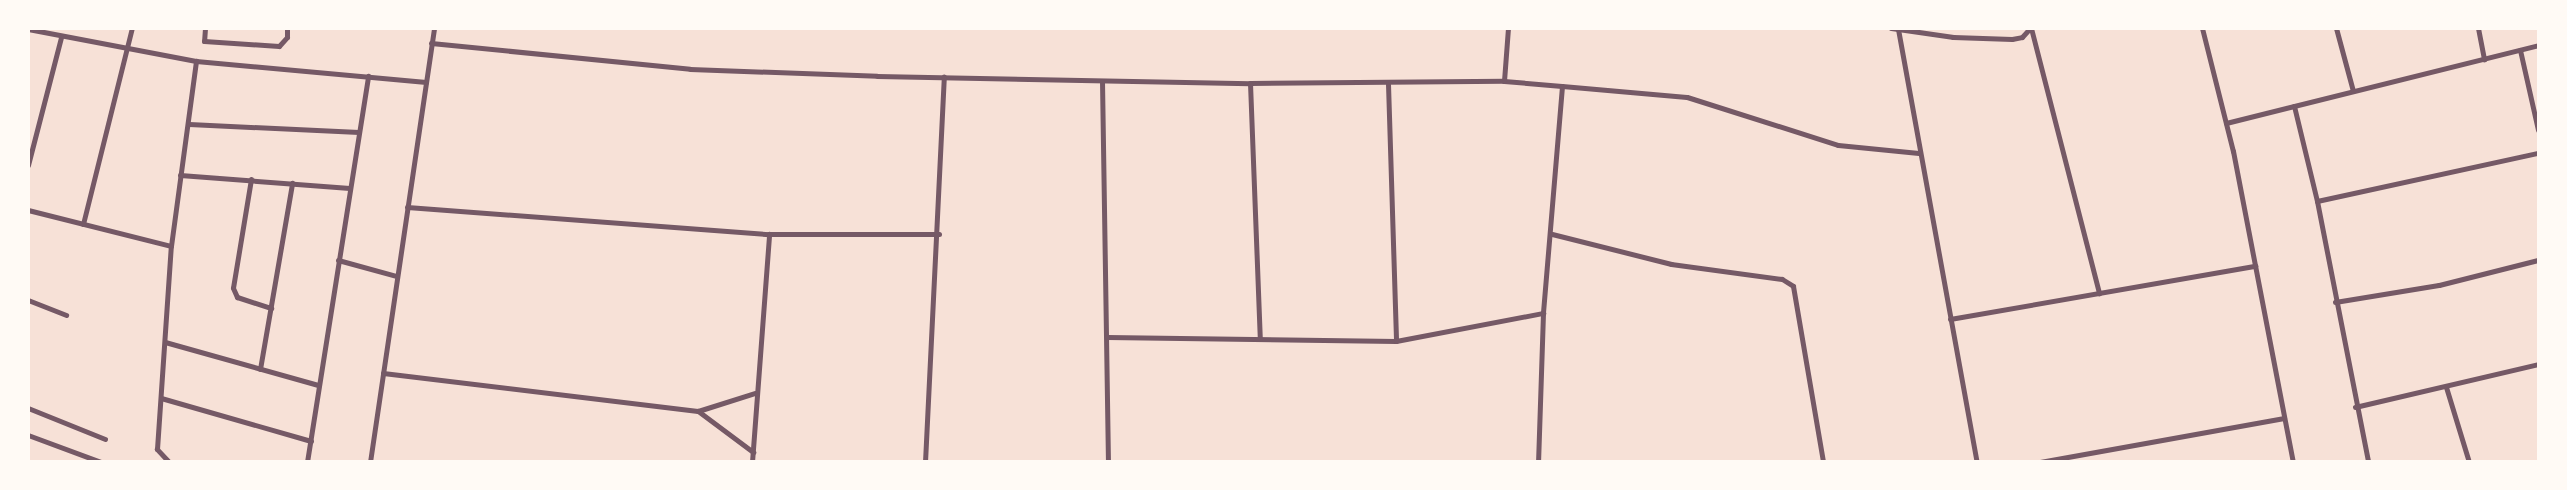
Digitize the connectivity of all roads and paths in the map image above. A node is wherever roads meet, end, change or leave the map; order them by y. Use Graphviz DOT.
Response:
graph roads {
  1 [pos="132,28"];
  2 [pos="204,28"];
  3 [pos="286,28"];
  4 [pos="434,28"];
  5 [pos="1508,28"];
  6 [pos="1891,28"];
  7 [pos="2030,28"];
  8 [pos="2202,28"];
  9 [pos="2336,28"];
  10 [pos="2478,28"];
  11 [pos="28,29"];
  12 [pos="1898,29"];
  13 [pos="61,37"];
  14 [pos="431,43"];
  15 [pos="2538,45"];
  16 [pos="130,49"];
  17 [pos="2520,50"];
  18 [pos="2484,59"];
  19 [pos="196,61"];
  20 [pos="368,76"];
  21 [pos="944,76"];
  22 [pos="1102,81"];
  23 [pos="1504,81"];
  24 [pos="426,82"];
  25 [pos="1250,83"];
  26 [pos="1388,84"];
  27 [pos="1562,86"];
  28 [pos="2353,91"];
  29 [pos="2294,106"];
  30 [pos="2226,123"];
  31 [pos="189,124"];
  32 [pos="2538,130"];
  33 [pos="359,132"];
  34 [pos="1919,153"];
  35 [pos="2538,153"];
  36 [pos="28,165"];
  37 [pos="180,175"];
  38 [pos="251,179"];
  39 [pos="292,183"];
  40 [pos="350,188"];
  41 [pos="2317,201"];
  42 [pos="407,207"];
  43 [pos="28,210"];
  44 [pos="83,224"];
  45 [pos="769,234"];
  46 [pos="939,234"];
  47 [pos="1552,234"];
  48 [pos="171,246"];
  49 [pos="338,260"];
  50 [pos="2538,260"];
  51 [pos="2255,266"];
  52 [pos="396,276"];
  53 [pos="2098,293"];
  54 [pos="28,300"];
  55 [pos="2335,302"];
  56 [pos="271,308"];
  57 [pos="1543,313"];
  58 [pos="66,315"];
  59 [pos="1950,320"];
  60 [pos="1107,336"];
  61 [pos="1260,339"];
  62 [pos="1396,341"];
  63 [pos="165,342"];
  64 [pos="2538,364"];
  65 [pos="260,369"];
  66 [pos="383,373"];
  67 [pos="318,385"];
  68 [pos="2446,387"];
  69 [pos="755,393"];
  70 [pos="160,398"];
  71 [pos="2355,407"];
  72 [pos="28,408"];
  73 [pos="698,411"];
  74 [pos="2284,418"];
  75 [pos="28,435"];
  76 [pos="105,439"];
  77 [pos="311,441"];
  78 [pos="753,452"];
  79 [pos="101,462"];
  80 [pos="169,462"];
  81 [pos="307,462"];
  82 [pos="370,462"];
  83 [pos="752,462"];
  84 [pos="925,462"];
  85 [pos="1108,462"];
  86 [pos="1538,462"];
  87 [pos="1823,462"];
  88 [pos="1977,462"];
  89 [pos="2040,462"];
  90 [pos="2293,462"];
  91 [pos="2368,462"];
  92 [pos="2469,462"];
  1 -- 16 [label="street"];
  2 -- 3 [label="street"];
  4 -- 14 [label="street"];
  5 -- 23 [label="street"];
  6 -- 12 [label="street"];
  7 -- 12 [label="street"];
  7 -- 53 [label="street"];
  8 -- 30 [label="street"];
  9 -- 28 [label="street"];
  10 -- 18 [label="street"];
  11 -- 13 [label="street"];
  12 -- 34 [label="street"];
  13 -- 16 [label="street"];
  13 -- 36 [label="street"];
  14 -- 21 [label="street"];
  14 -- 24 [label="street"];
  15 -- 17 [label="street"];
  16 -- 19 [label="street"];
  16 -- 44 [label="street"];
  17 -- 18 [label="street"];
  17 -- 32 [label="street"];
  18 -- 28 [label="street"];
  19 -- 20 [label="street"];
  19 -- 31 [label="street"];
  20 -- 24 [label="street"];
  20 -- 33 [label="street"];
  21 -- 22 [label="street"];
  21 -- 46 [label="street"];
  22 -- 25 [label="street"];
  22 -- 60 [label="street"];
  23 -- 26 [label="street"];
  23 -- 27 [label="street"];
  24 -- 42 [label="street"];
  25 -- 26 [label="street"];
  25 -- 61 [label="street"];
  26 -- 62 [label="street"];
  27 -- 34 [label="street"];
  27 -- 47 [label="street"];
  28 -- 29 [label="street"];
  29 -- 30 [label="street"];
  29 -- 41 [label="street"];
  30 -- 51 [label="street"];
  31 -- 33 [label="street"];
  31 -- 37 [label="street"];
  33 -- 40 [label="street"];
  34 -- 59 [label="street"];
  35 -- 41 [label="street"];
  37 -- 38 [label="street"];
  37 -- 48 [label="street"];
  38 -- 39 [label="street"];
  38 -- 56 [label="street"];
  39 -- 40 [label="street"];
  39 -- 56 [label="street"];
  40 -- 49 [label="street"];
  41 -- 55 [label="street"];
  42 -- 45 [label="street"];
  42 -- 52 [label="street"];
  43 -- 44 [label="street"];
  44 -- 48 [label="street"];
  45 -- 46 [label="street"];
  45 -- 69 [label="street"];
  46 -- 84 [label="street"];
  47 -- 57 [label="street"];
  47 -- 87 [label="street"];
  48 -- 63 [label="street"];
  49 -- 52 [label="street"];
  49 -- 67 [label="street"];
  50 -- 55 [label="street"];
  51 -- 53 [label="street"];
  51 -- 74 [label="street"];
  52 -- 66 [label="street"];
  53 -- 59 [label="street"];
  54 -- 58 [label="street"];
  55 -- 71 [label="street"];
  56 -- 65 [label="street"];
  57 -- 62 [label="street"];
  57 -- 86 [label="street"];
  59 -- 88 [label="street"];
  60 -- 61 [label="street"];
  60 -- 85 [label="street"];
  61 -- 62 [label="street"];
  63 -- 65 [label="street"];
  63 -- 70 [label="street"];
  64 -- 68 [label="street"];
  65 -- 67 [label="street"];
  66 -- 73 [label="street"];
  66 -- 82 [label="street"];
  67 -- 77 [label="street"];
  68 -- 71 [label="street"];
  68 -- 92 [label="street"];
  69 -- 73 [label="street"];
  69 -- 78 [label="street"];
  70 -- 77 [label="street"];
  70 -- 80 [label="street"];
  71 -- 91 [label="street"];
  72 -- 76 [label="street"];
  73 -- 78 [label="street"];
  74 -- 89 [label="street"];
  74 -- 90 [label="street"];
  75 -- 79 [label="street"];
  77 -- 81 [label="street"];
  78 -- 83 [label="street"];
}
